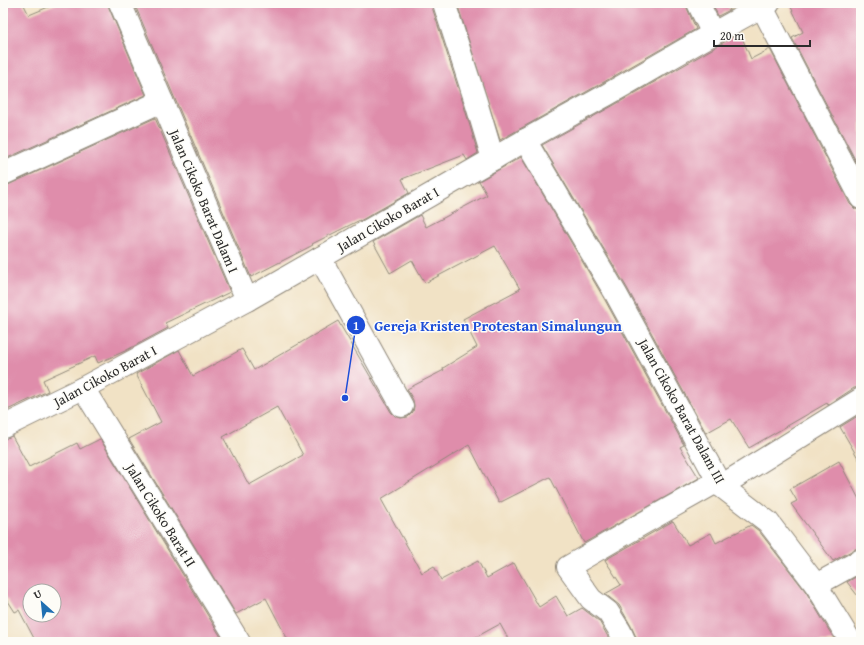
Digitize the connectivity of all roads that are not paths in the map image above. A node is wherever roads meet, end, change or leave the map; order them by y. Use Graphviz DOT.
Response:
graph roads {
  1 [pos="120,3"];
  2 [pos="444,3"];
  3 [pos="698,3"];
  4 [pos="765,5"];
  5 [pos="713,34"];
  6 [pos="162,101"];
  7 [pos="525,140"];
  8 [pos="493,159"];
  9 [pos="3,174"];
  10 [pos="861,198"];
  11 [pos="320,258"];
  12 [pos="247,300"];
  13 [pos="83,388"];
  14 [pos="861,399"];
  15 [pos="402,406"];
  16 [pos="3,427"];
  17 [pos="719,483"];
  18 [pos="861,560"];
  19 [pos="816,585"];
  20 [pos="238,642"];
  21 [pos="625,642"];
  22 [pos="851,642"];
  1 -- 6 [label="street, Jalan Cikoko Barat Dalam I"];
  2 -- 8 [label="street"];
  3 -- 5 [label="street"];
  4 -- 5 [label="street, Jalan Cikoko Barat I"];
  4 -- 10 [label="street"];
  5 -- 7 [label="street, Jalan Cikoko Barat I"];
  6 -- 9 [label="street"];
  6 -- 12 [label="street, Jalan Cikoko Barat Dalam I"];
  7 -- 8 [label="street, Jalan Cikoko Barat I"];
  7 -- 17 [label="street, Jalan Cikoko Barat Dalam III"];
  8 -- 11 [label="street, Jalan Cikoko Barat I"];
  11 -- 12 [label="street, Jalan Cikoko Barat I"];
  11 -- 15 [label="street"];
  12 -- 13 [label="street, Jalan Cikoko Barat I"];
  13 -- 16 [label="street, Jalan Cikoko Barat I"];
  13 -- 20 [label="street, Jalan Cikoko Barat II"];
  14 -- 17 [label="street"];
  17 -- 19 [label="street, Jalan Cikoko Barat Dalam III"];
  17 -- 21 [label="street"];
  18 -- 19 [label="street"];
  19 -- 22 [label="street, Jalan Cikoko Barat Dalam III"];
}
